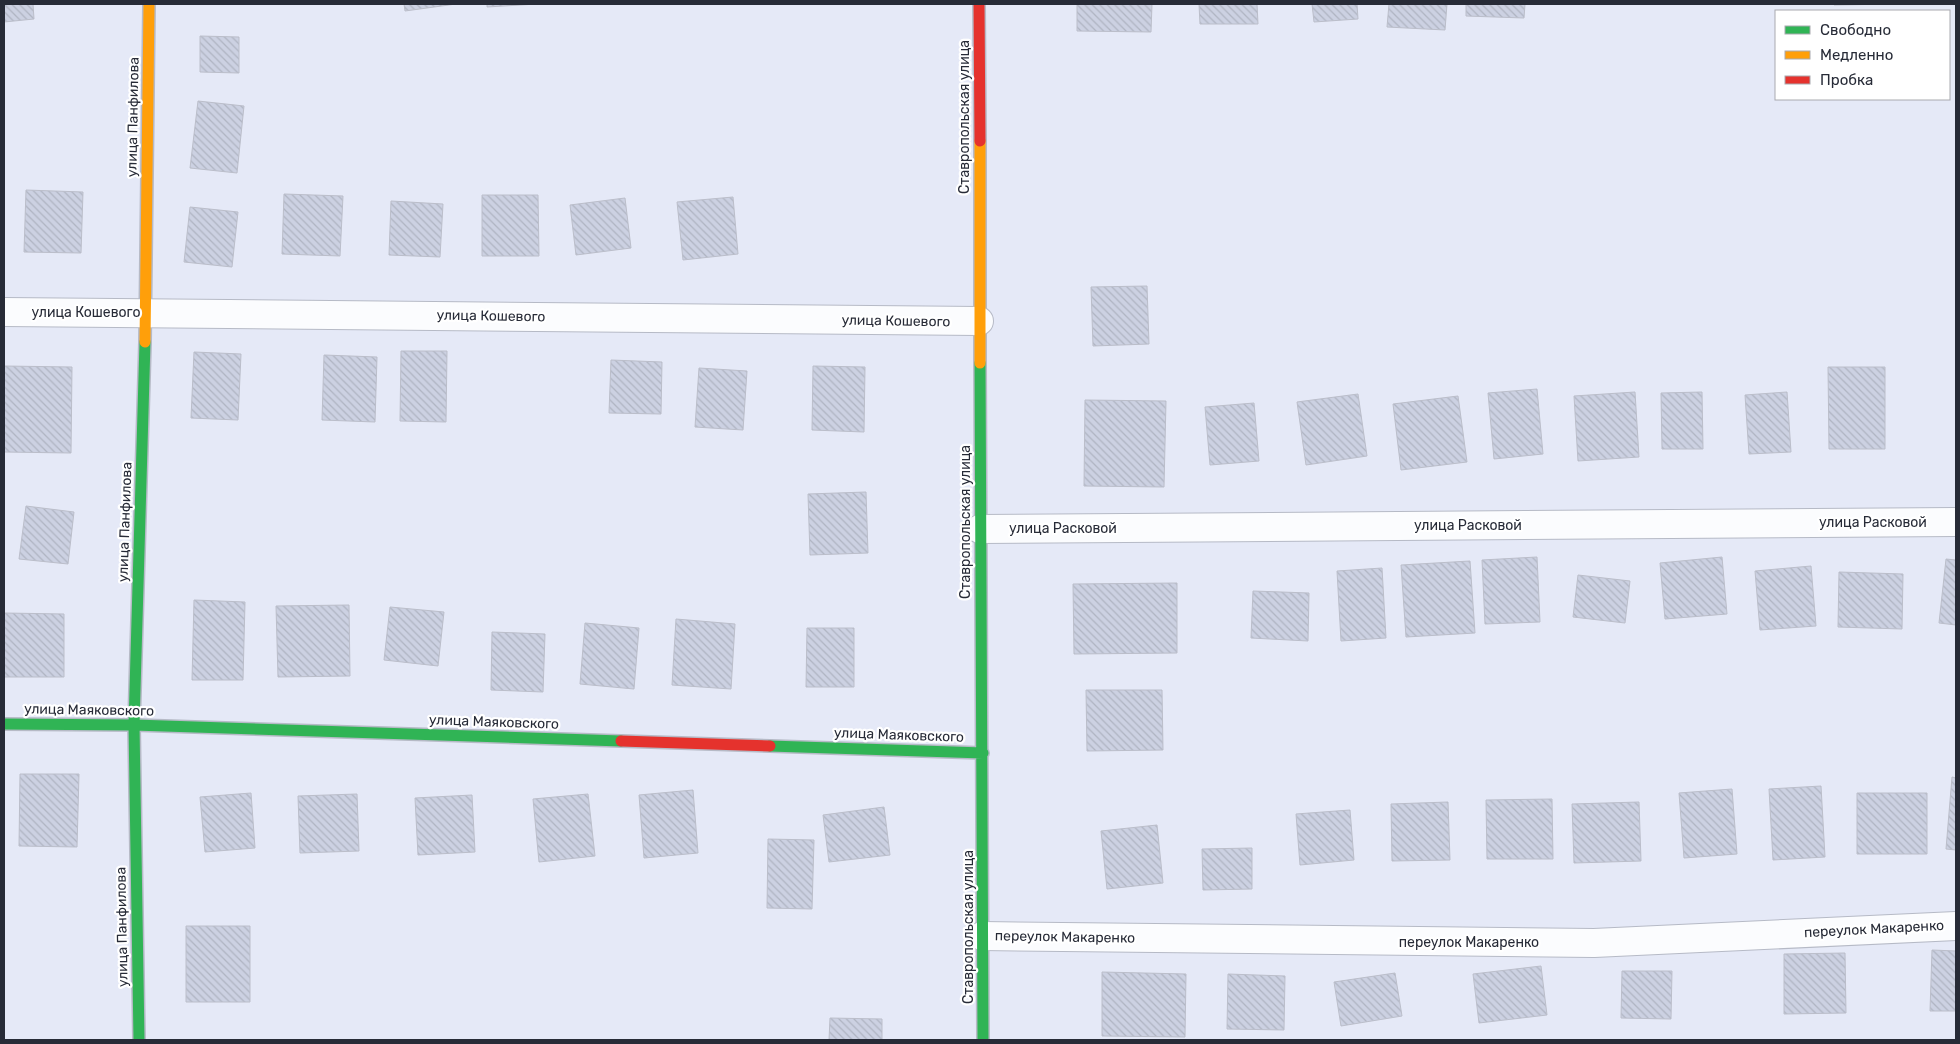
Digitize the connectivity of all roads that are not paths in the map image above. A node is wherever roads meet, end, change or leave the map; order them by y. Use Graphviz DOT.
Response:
graph roads {
  1 [pos="149,4"];
  2 [pos="979,4"];
  3 [pos="4,312"];
  4 [pos="146,312"];
  5 [pos="979,321"];
  6 [pos="1956,522"];
  7 [pos="980,529"];
  8 [pos="4,724"];
  9 [pos="134,725"];
  10 [pos="983,753"];
  11 [pos="1956,926"];
  12 [pos="982,936"];
  13 [pos="139,1040"];
  14 [pos="983,1040"];
  1 -- 4 [label="street, улица Панфилова"];
  2 -- 5 [label="street, Ставропольская улица"];
  3 -- 4 [label="street, улица Кошевого"];
  4 -- 5 [label="street, улица Кошевого"];
  4 -- 9 [label="street, улица Панфилова"];
  5 -- 7 [label="street, Ставропольская улица"];
  6 -- 7 [label="street, улица Расковой"];
  7 -- 10 [label="street, Ставропольская улица"];
  8 -- 9 [label="street, улица Маяковского"];
  9 -- 10 [label="street, улица Маяковского"];
  9 -- 13 [label="street, улица Панфилова"];
  10 -- 12 [label="street, Ставропольская улица"];
  11 -- 12 [label="street, переулок Макаренко"];
  12 -- 14 [label="street, Ставропольская улица"];
}
